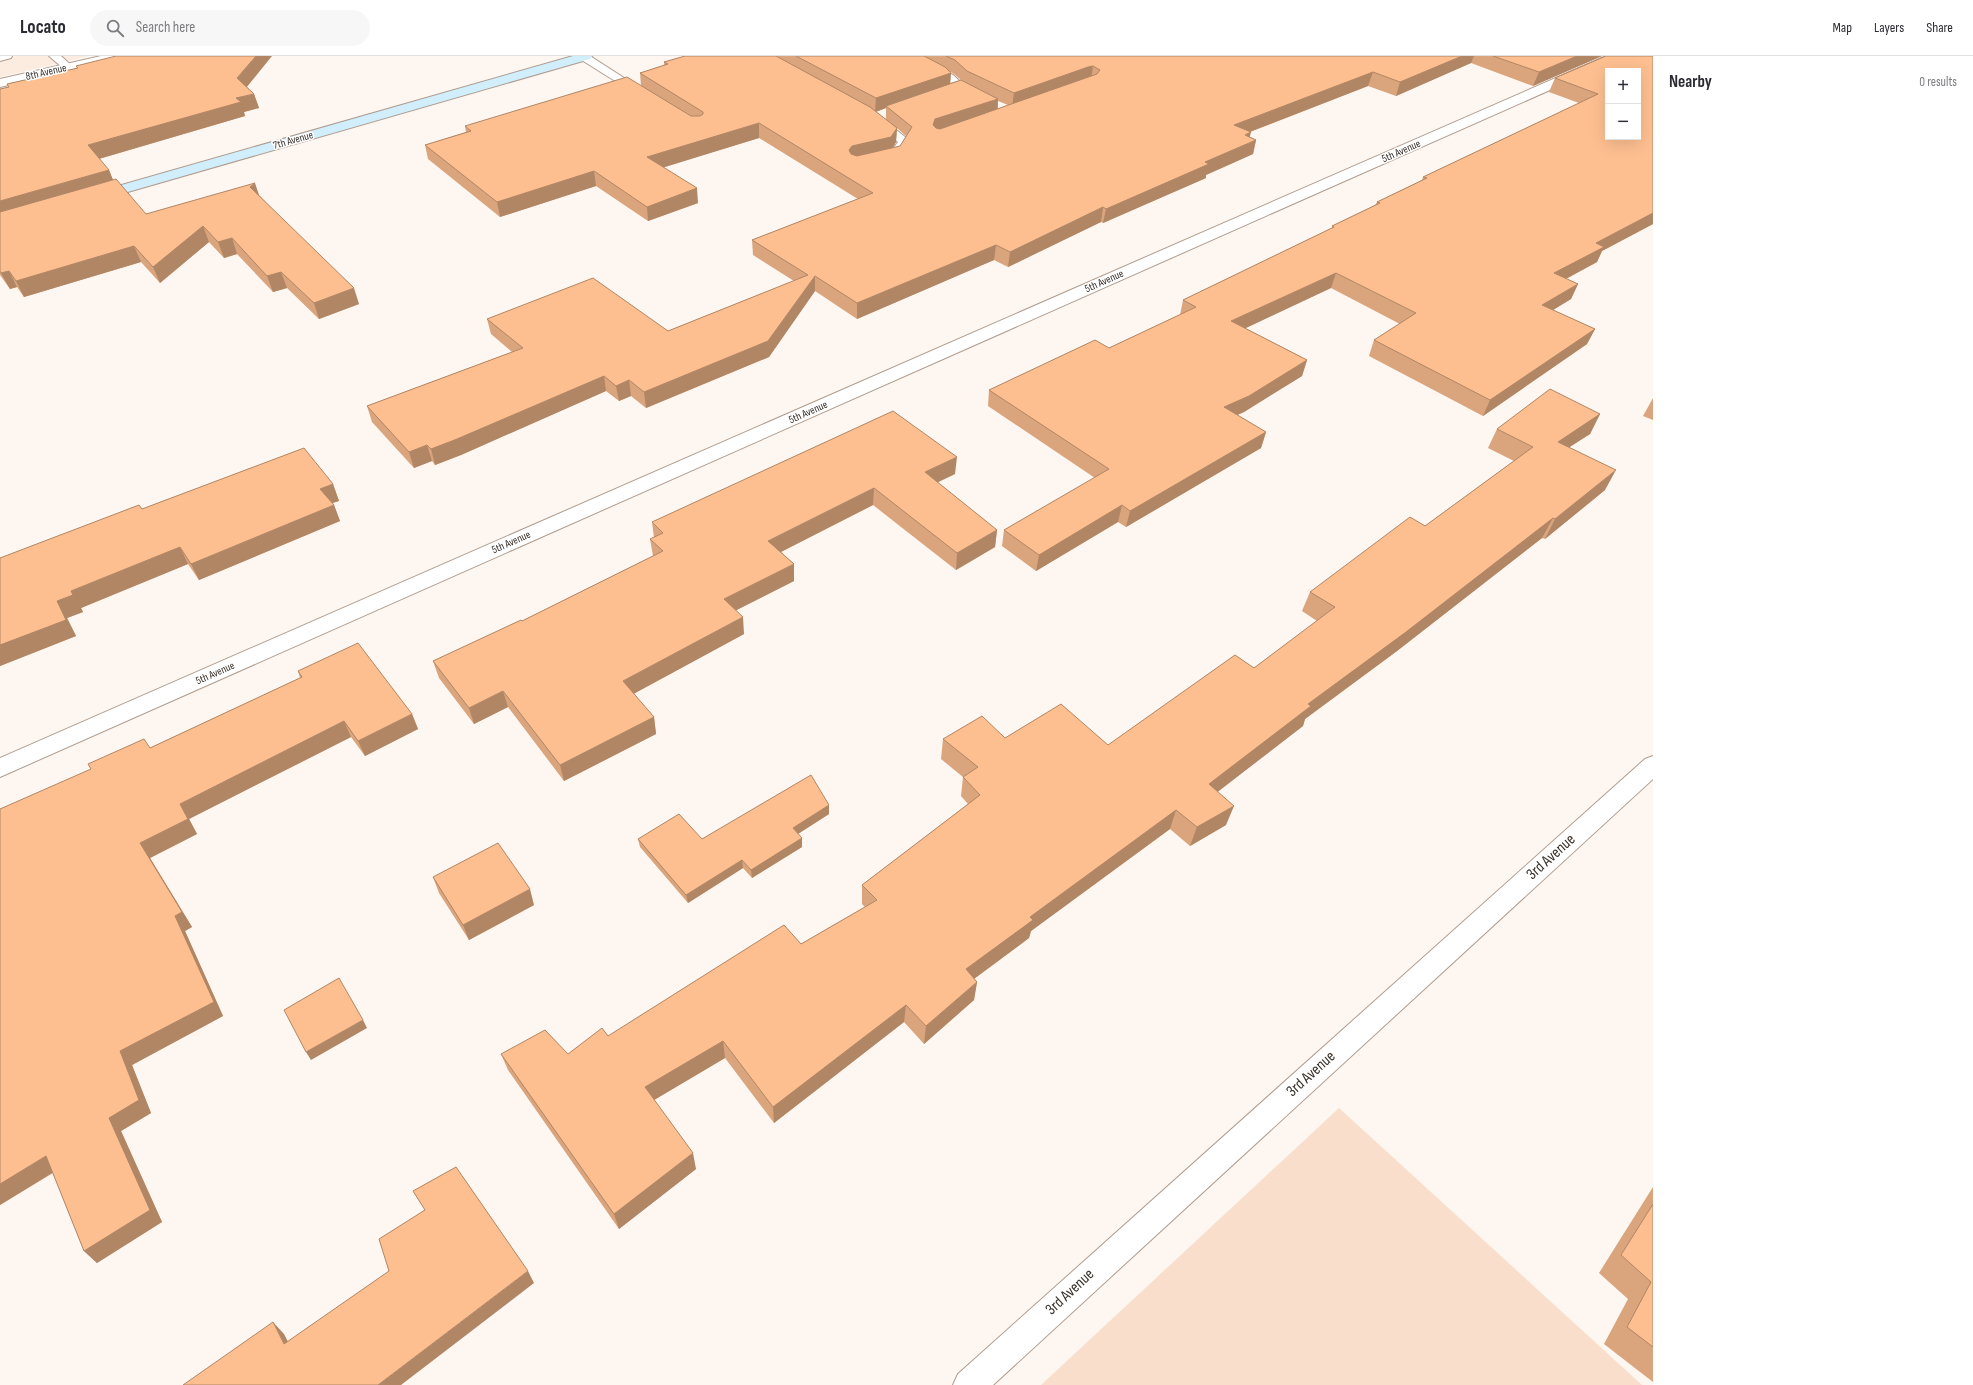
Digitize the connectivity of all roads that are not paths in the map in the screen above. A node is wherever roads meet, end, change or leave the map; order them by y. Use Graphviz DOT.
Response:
graph roads {
  1 [pos="7,56"];
  2 [pos="54,56"];
  3 [pos="116,56"];
  4 [pos="585,56"];
  5 [pos="906,56"];
  6 [pos="1616,56"];
  7 [pos="0,58"];
  8 [pos="68,67"];
  9 [pos="0,83"];
  10 [pos="946,93"];
  11 [pos="650,98"];
  12 [pos="888,113"];
  13 [pos="879,160"];
  14 [pos="84,200"];
  15 [pos="1653,765"];
  16 [pos="0,768"];
  17 [pos="969,1385"];
  1 -- 7 [label="lane"];
  2 -- 8 [label="lane"];
  3 -- 8 [label="street, 8th Avenue"];
  4 -- 11 [label="lane"];
  4 -- 14 [label="street, 7th Avenue"];
  5 -- 10 [label="lane"];
  6 -- 16 [label="street, 5th Avenue"];
  8 -- 9 [label="street, 8th Avenue"];
  12 -- 13 [label="lane"];
  15 -- 17 [label="street, 3rd Avenue"];
}
